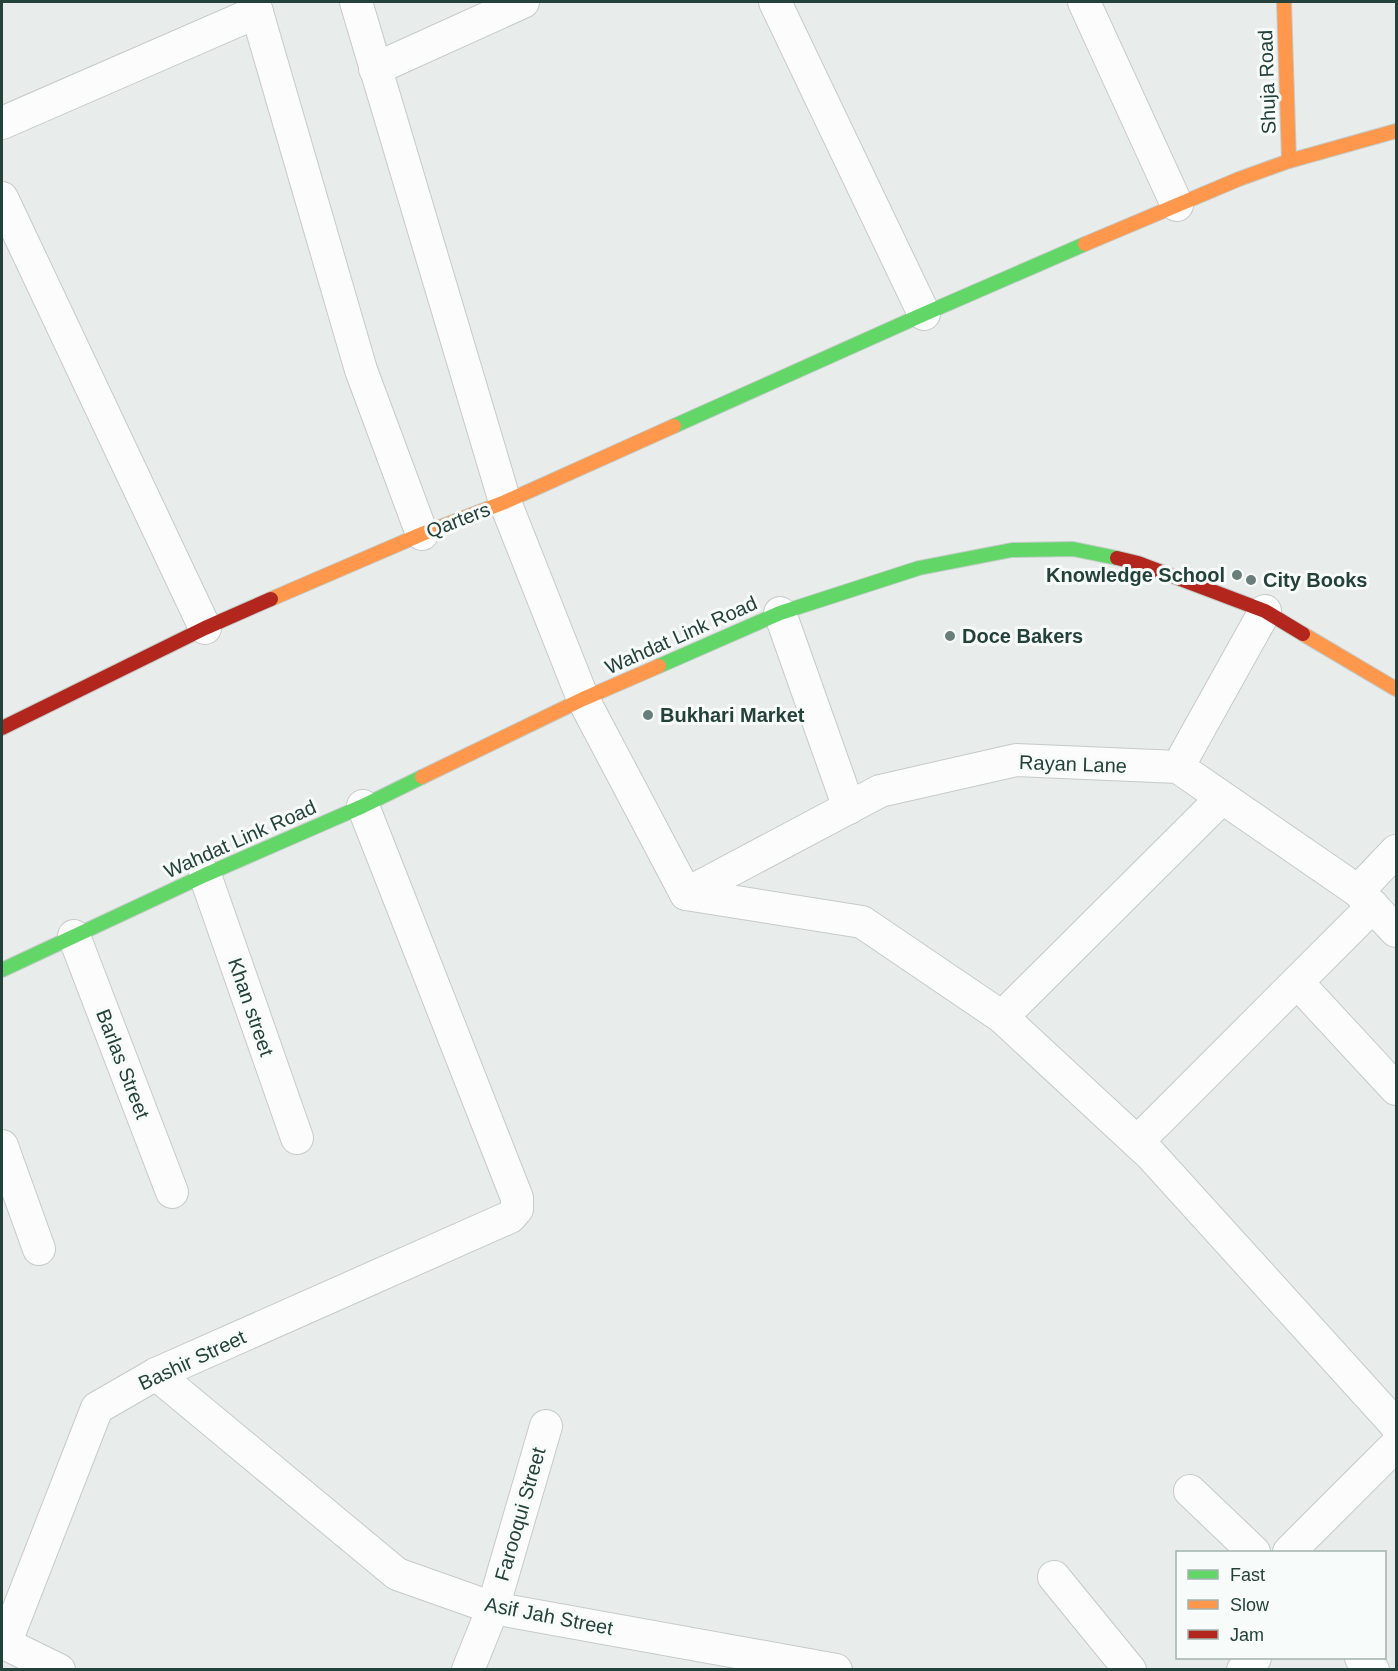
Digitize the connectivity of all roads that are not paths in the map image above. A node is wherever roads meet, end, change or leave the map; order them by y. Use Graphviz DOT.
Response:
graph roads {
  1 [pos="356,2"];
  2 [pos="523,2"];
  3 [pos="775,2"];
  4 [pos="1084,2"];
  5 [pos="1284,2"];
  6 [pos="256,7"];
  7 [pos="375,69"];
  8 [pos="2,123"];
  9 [pos="1396,131"];
  10 [pos="1289,161"];
  11 [pos="2,198"];
  12 [pos="1177,205"];
  13 [pos="924,314"];
  14 [pos="505,502"];
  15 [pos="422,534"];
  16 [pos="1265,611"];
  17 [pos="780,613"];
  18 [pos="205,628"];
  19 [pos="1396,689"];
  20 [pos="583,699"];
  21 [pos="2,728"];
  22 [pos="1178,767"];
  23 [pos="1222,798"];
  24 [pos="363,806"];
  25 [pos="849,808"];
  26 [pos="1396,851"];
  27 [pos="205,876"];
  28 [pos="686,894"];
  29 [pos="1365,899"];
  30 [pos="1396,931"];
  31 [pos="74,936"];
  32 [pos="2,970"];
  33 [pos="1297,982"];
  34 [pos="1002,1017"];
  35 [pos="1396,1089"];
  36 [pos="297,1138"];
  37 [pos="1137,1142"];
  38 [pos="2,1146"];
  39 [pos="172,1192"];
  40 [pos="39,1249"];
  41 [pos="156,1374"];
  42 [pos="1396,1425"];
  43 [pos="546,1426"];
  44 [pos="1396,1445"];
  45 [pos="1190,1491"];
  46 [pos="1253,1551"];
  47 [pos="1290,1551"];
  48 [pos="1054,1577"];
  49 [pos="493,1608"];
  50 [pos="3,1643"];
  51 [pos="1362,1659"];
  52 [pos="59,1670"];
  53 [pos="468,1670"];
  54 [pos="836,1670"];
  55 [pos="1130,1670"];
  56 [pos="1373,1670"];
  1 -- 7 [label="street, Qarters"];
  2 -- 7 [label="street"];
  3 -- 13 [label="street"];
  4 -- 12 [label="street"];
  5 -- 10 [label="street, Shuja Road"];
  6 -- 8 [label="street"];
  6 -- 15 [label="street"];
  7 -- 14 [label="street, Qarters"];
  9 -- 10 [label="street"];
  10 -- 12 [label="street"];
  11 -- 18 [label="street"];
  12 -- 13 [label="street"];
  13 -- 14 [label="street"];
  14 -- 15 [label="street, Qarters"];
  14 -- 20 [label="street"];
  15 -- 18 [label="street, Qarters"];
  16 -- 17 [label="street, Wahdat Link Road"];
  16 -- 19 [label="street, Wahdat Link Road"];
  16 -- 22 [label="street"];
  17 -- 20 [label="street, Wahdat Link Road"];
  17 -- 25 [label="street"];
  18 -- 21 [label="street, Qarters"];
  20 -- 24 [label="street, Wahdat Link Road"];
  20 -- 28 [label="street"];
  22 -- 23 [label="street"];
  22 -- 25 [label="street, Rayan Lane"];
  23 -- 29 [label="street"];
  23 -- 34 [label="street"];
  24 -- 27 [label="street, Wahdat Link Road"];
  24 -- 41 [label="street, Bashir Street"];
  25 -- 28 [label="street, Rayan Lane"];
  26 -- 29 [label="street"];
  27 -- 31 [label="street, Wahdat Link Road"];
  27 -- 36 [label="street, Khan street"];
  28 -- 34 [label="street"];
  29 -- 30 [label="street"];
  29 -- 33 [label="street"];
  31 -- 32 [label="street, Wahdat Link Road"];
  31 -- 39 [label="street, Barlas Street"];
  33 -- 35 [label="street"];
  33 -- 37 [label="street"];
  34 -- 37 [label="street"];
  37 -- 42 [label="street"];
  38 -- 40 [label="street"];
  41 -- 49 [label="street, Asif Jah Street"];
  41 -- 50 [label="street, Bashir Street"];
  43 -- 49 [label="street, Farooqui Street"];
  44 -- 47 [label="street"];
  45 -- 46 [label="street"];
  48 -- 55 [label="street"];
  49 -- 53 [label="street, Farooqui Street"];
  49 -- 54 [label="street, Asif Jah Street"];
  50 -- 52 [label="street"];
  51 -- 56 [label="street"];
}
